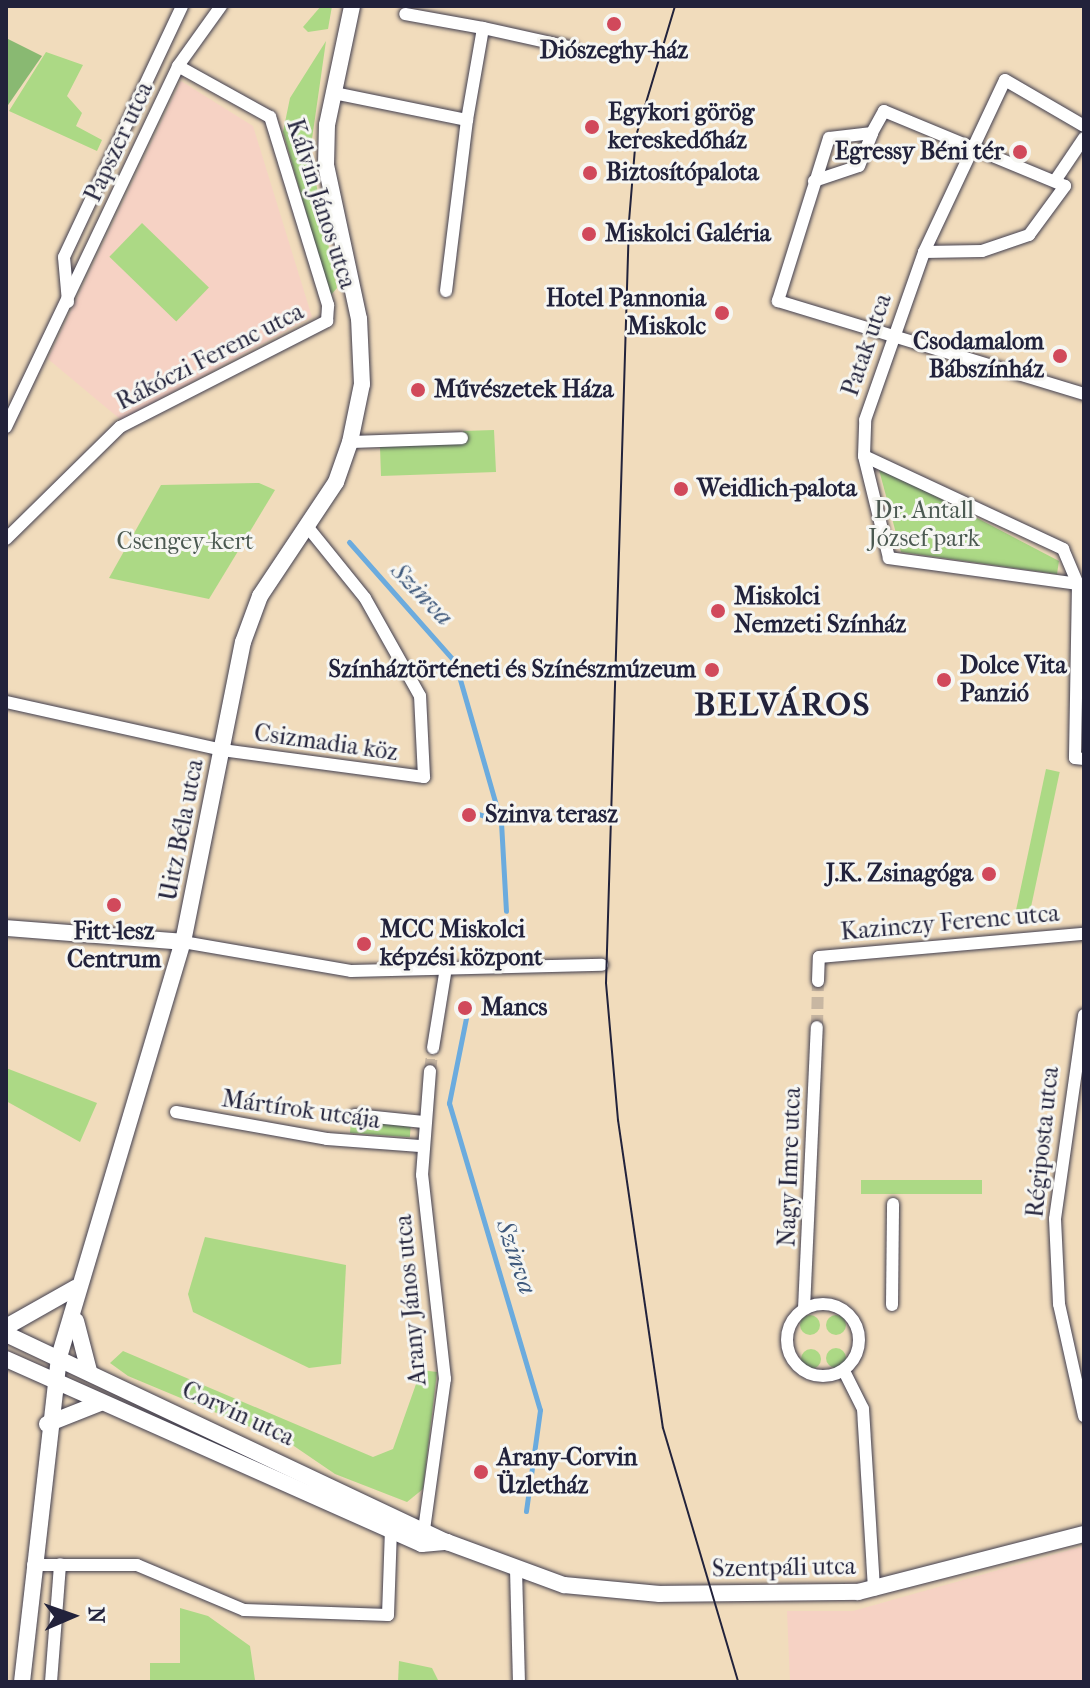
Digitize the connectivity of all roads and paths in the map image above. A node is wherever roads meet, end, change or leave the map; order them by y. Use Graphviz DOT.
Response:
graph roads {
  1 [pos="182,6"];
  2 [pos="221,6"];
  3 [pos="352,6"];
  4 [pos="405,14"];
  5 [pos="483,28"];
  6 [pos="573,48"];
  7 [pos="178,66"];
  8 [pos="334,93"];
  9 [pos="467,120"];
  10 [pos="1084,126"];
  11 [pos="872,133"];
  12 [pos="1084,138"];
  13 [pos="973,146"];
  14 [pos="814,181"];
  15 [pos="1055,181"];
  16 [pos="924,252"];
  17 [pos="446,291"];
  18 [pos="68,302"];
  19 [pos="356,303"];
  20 [pos="328,312"];
  21 [pos="892,333"];
  22 [pos="1084,394"];
  23 [pos="6,427"];
  24 [pos="462,438"];
  25 [pos="350,442"];
  26 [pos="864,456"];
  27 [pos="307,526"];
  28 [pos="6,539"];
  29 [pos="1078,584"];
  30 [pos="6,702"];
  31 [pos="222,750"];
  32 [pos="1080,758"];
  33 [pos="6,928"];
  34 [pos="1084,934"];
  35 [pos="183,942"];
  36 [pos="602,965"];
  37 [pos="445,974"];
  38 [pos="818,981"];
  39 [pos="1084,1015"];
  40 [pos="817,1027"];
  41 [pos="433,1048"];
  42 [pos="430,1071"];
  43 [pos="176,1112"];
  44 [pos="355,1115"];
  45 [pos="424,1122"];
  46 [pos="420,1146"];
  47 [pos="893,1204"];
  48 [pos="75,1288"];
  49 [pos="892,1305"];
  50 [pos="804,1309"];
  51 [pos="6,1327"];
  52 [pos="6,1334"];
  53 [pos="59,1357"];
  54 [pos="6,1359"];
  55 [pos="844,1371"];
  56 [pos="90,1372"];
  57 [pos="54,1379"];
  58 [pos="103,1404"];
  59 [pos="1084,1416"];
  60 [pos="47,1424"];
  61 [pos="425,1525"];
  62 [pos="391,1531"];
  63 [pos="1084,1534"];
  64 [pos="447,1542"];
  65 [pos="422,1544"];
  66 [pos="483,1556"];
  67 [pos="60,1564"];
  68 [pos="33,1565"];
  69 [pos="516,1569"];
  70 [pos="874,1590"];
  71 [pos="22,1682"];
  72 [pos="51,1682"];
  73 [pos="519,1682"];
  1 -- 18 [label="street, Papszer utca"];
  2 -- 7 [label="street, Papszer utca"];
  3 -- 8 [label="street, Kálvin János utca"];
  4 -- 5 [label="street"];
  5 -- 6 [label="street"];
  5 -- 9 [label="street"];
  7 -- 18 [label="street, Papszer utca"];
  7 -- 20 [label="street, Kálvin János utca"];
  8 -- 9 [label="street"];
  8 -- 19 [label="street, Kálvin János utca"];
  9 -- 17 [label="street"];
  10 -- 13 [label="street, Patak utca"];
  11 -- 13 [label="street"];
  11 -- 14 [label="street"];
  11 -- 14 [label="street"];
  12 -- 15 [label="street"];
  13 -- 15 [label="street"];
  13 -- 16 [label="street, Patak utca"];
  14 -- 21 [label="street"];
  15 -- 16 [label="street"];
  16 -- 21 [label="street, Patak utca"];
  18 -- 23 [label="street, Papszer utca"];
  19 -- 25 [label="street, Uitz Béla utca"];
  20 -- 28 [label="street, Rákóczi Ferenc utca"];
  21 -- 22 [label="street"];
  21 -- 26 [label="street, Patak utca"];
  24 -- 25 [label="street"];
  25 -- 27 [label="street, Uitz Béla utca"];
  26 -- 29 [label="street"];
  26 -- 29 [label="street"];
  27 -- 31 [label="street, Uitz Béla utca"];
  27 -- 31 [label="street, Csizmadia köz"];
  29 -- 32 [label="street"];
  30 -- 31 [label="street, Csizmadia köz"];
  31 -- 35 [label="street, Uitz Béla utca"];
  33 -- 35 [label="street"];
  34 -- 38 [label="street, Kazinczy Ferenc utca"];
  35 -- 37 [label="street"];
  35 -- 48 [label="street, Uitz Béla utca"];
  36 -- 37 [label="street"];
  37 -- 41 [label="street"];
  39 -- 59 [label="street, Régiposta utca"];
  40 -- 50 [label="street, Nagy Imre utca"];
  42 -- 45 [label="street, Arany János utca"];
  43 -- 46 [label="street, Mártírok utcája"];
  44 -- 45 [label="street"];
  45 -- 46 [label="street, Arany János utca"];
  46 -- 61 [label="street, Arany János utca"];
  47 -- 49 [label="street"];
  48 -- 51 [label="street"];
  48 -- 53 [label="street, Uitz Béla utca"];
  48 -- 56 [label="street"];
  50 -- 55 [label="street"];
  50 -- 55 [label="street"];
  52 -- 53 [label="street, Corvin utca"];
  53 -- 56 [label="street, Corvin utca"];
  53 -- 57 [label="street, Uitz Béla utca"];
  54 -- 57 [label="street, Corvin utca"];
  55 -- 70 [label="street"];
  56 -- 61 [label="street, Corvin utca"];
  57 -- 58 [label="street, Corvin utca"];
  57 -- 60 [label="street, Uitz Béla utca"];
  58 -- 60 [label="street"];
  58 -- 62 [label="street, Corvin utca"];
  60 -- 68 [label="street, Uitz Béla utca"];
  61 -- 62 [label="street"];
  61 -- 64 [label="street, Corvin utca"];
  61 -- 65 [label="street, Arany János utca"];
  62 -- 65 [label="street, Corvin utca"];
  62 -- 67 [label="street"];
  63 -- 70 [label="street, Szentpáli utca"];
  64 -- 65 [label="street, Corvin utca"];
  64 -- 66 [label="street, Corvin utca"];
  66 -- 69 [label="street, Szentpáli utca"];
  67 -- 68 [label="street"];
  67 -- 72 [label="street"];
  68 -- 71 [label="street, Uitz Béla utca"];
  69 -- 70 [label="street, Szentpáli utca"];
  69 -- 73 [label="street"];
}
